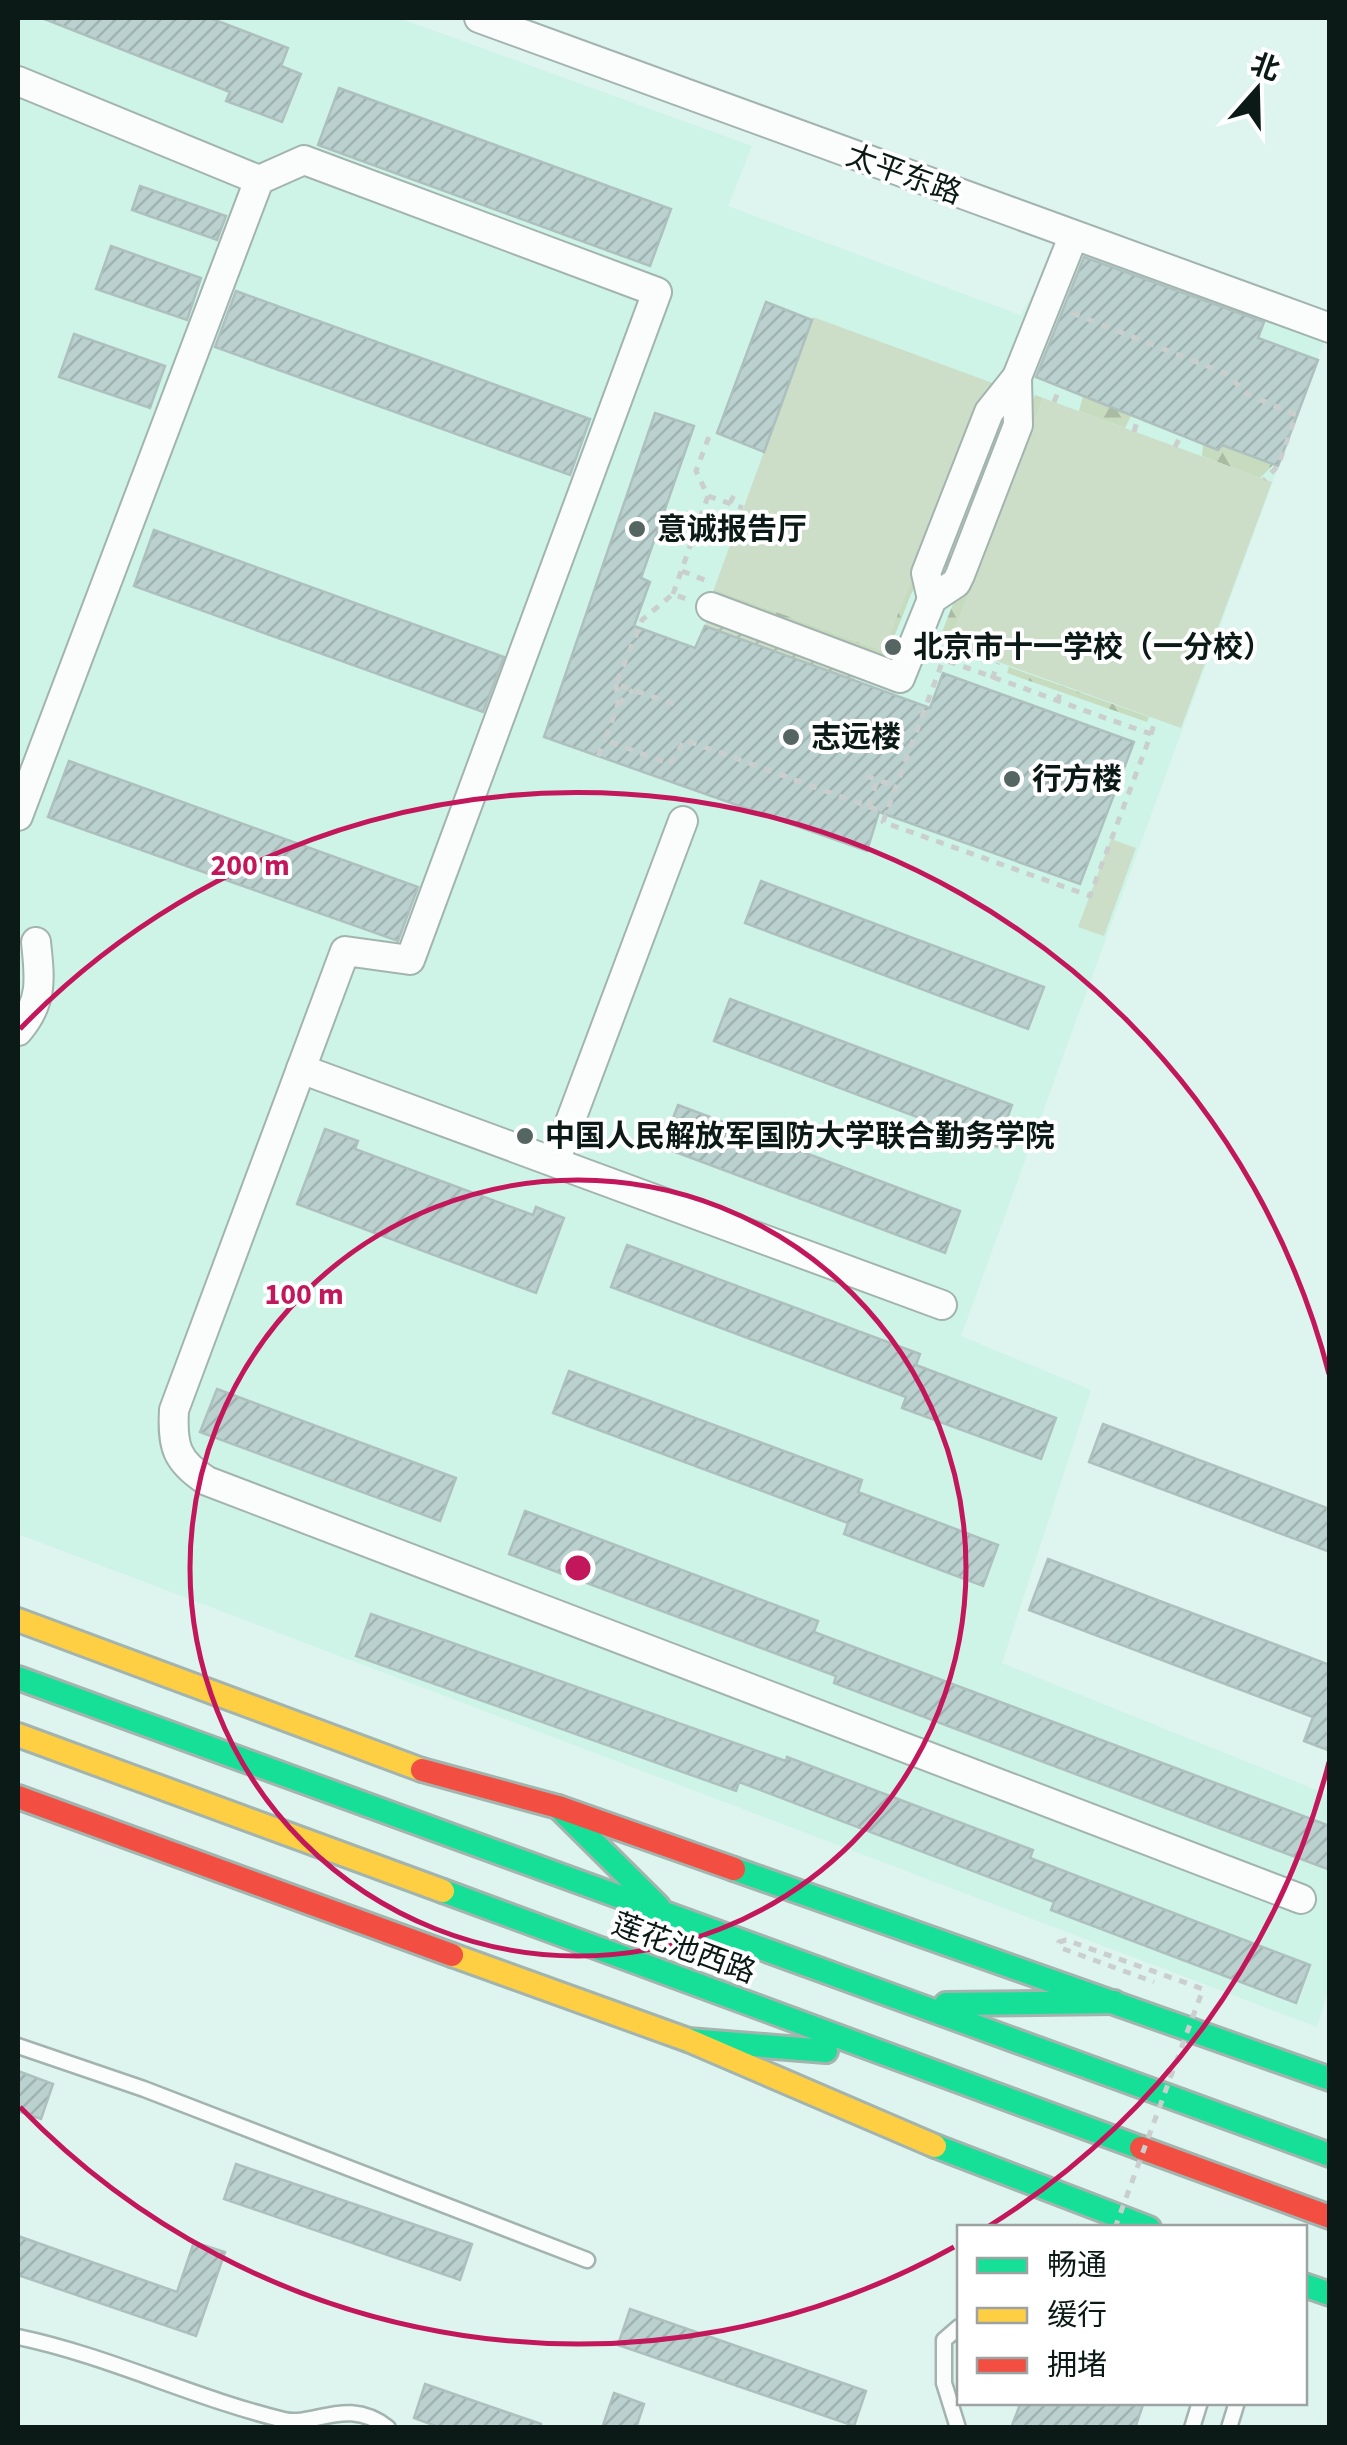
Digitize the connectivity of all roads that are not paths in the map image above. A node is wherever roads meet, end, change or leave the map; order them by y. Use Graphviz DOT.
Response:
graph roads {
  1 [pos="479,18"];
  2 [pos="18,81"];
  3 [pos="258,180"];
  4 [pos="1073,237"];
  5 [pos="1330,328"];
  6 [pos="713,596"];
  7 [pos="18,816"];
  8 [pos="683,821"];
  9 [pos="36,942"];
  10 [pos="18,1031"];
  11 [pos="301,1069"];
  12 [pos="555,1162"];
  13 [pos="942,1305"];
  14 [pos="18,1620"];
  15 [pos="18,1678"];
  16 [pos="18,1734"];
  17 [pos="18,1796"];
  18 [pos="558,1807"];
  19 [pos="1301,1898"];
  20 [pos="669,1918"];
  21 [pos="1114,2002"];
  22 [pos="912,2005"];
  23 [pos="688,2040"];
  24 [pos="18,2046"];
  25 [pos="890,2056"];
  26 [pos="1329,2076"];
  27 [pos="1330,2156"];
  28 [pos="1330,2217"];
  29 [pos="1141,2225"];
  30 [pos="587,2260"];
  31 [pos="957,2329"];
  32 [pos="18,2336"];
  33 [pos="388,2428"];
  34 [pos="958,2428"];
  1 -- 4 [label="street, 太平东路"];
  2 -- 3 [label="street"];
  3 -- 7 [label="street"];
  3 -- 11 [label="street"];
  4 -- 5 [label="street, 太平东路"];
  4 -- 6 [label="street"];
  8 -- 12 [label="street"];
  9 -- 10 [label="street"];
  11 -- 12 [label="street"];
  11 -- 19 [label="street"];
  12 -- 13 [label="street"];
  14 -- 18 [label="main road"];
  15 -- 20 [label="main road, 莲花池西路"];
  16 -- 25 [label="main road, 莲花池西路"];
  17 -- 23 [label="main road"];
  18 -- 20 [label="main road"];
  18 -- 21 [label="main road"];
  20 -- 22 [label="main road, 莲花池西路"];
  21 -- 22 [label="main road"];
  21 -- 26 [label="main road"];
  22 -- 27 [label="main road, 莲花池西路"];
  23 -- 25 [label="main road"];
  23 -- 29 [label="main road"];
  24 -- 30 [label="lane"];
  25 -- 28 [label="main road, 莲花池西路"];
  31 -- 34 [label="lane"];
  32 -- 33 [label="lane"];
}
